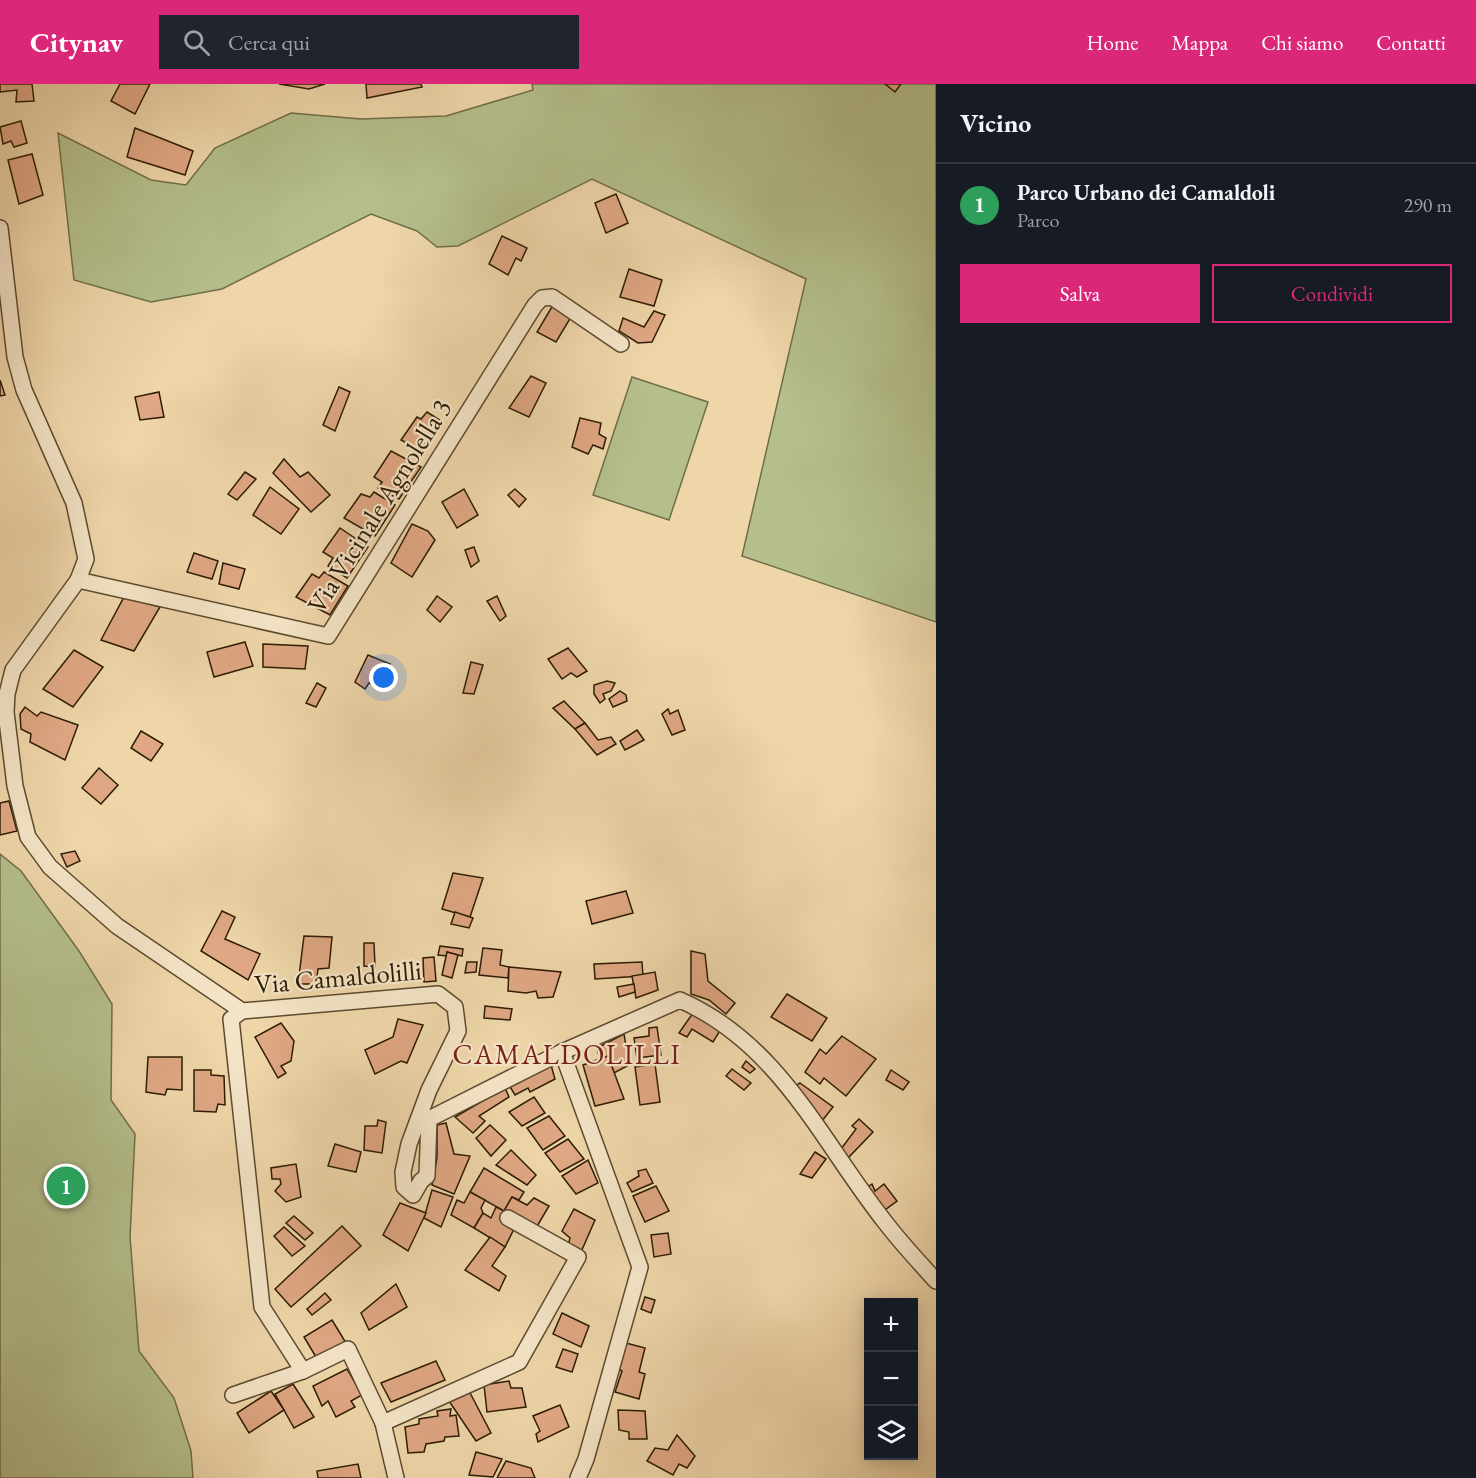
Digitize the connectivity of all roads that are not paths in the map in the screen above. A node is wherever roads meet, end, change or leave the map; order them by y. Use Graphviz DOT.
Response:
graph roads {
  1 [pos="1,235"];
  2 [pos="621,344"];
  3 [pos="78,580"];
  4 [pos="242,1011"];
  5 [pos="562,1052"];
  6 [pos="508,1218"];
  7 [pos="936,1281"];
  8 [pos="303,1371"];
  9 [pos="233,1395"];
  10 [pos="383,1423"];
  11 [pos="396,1478"];
  12 [pos="578,1478"];
  1 -- 3 [label="street"];
  2 -- 3 [label="street, Via Vicinale Agnolella 3"];
  3 -- 4 [label="street"];
  4 -- 5 [label="street, Via Camaldolilli"];
  4 -- 8 [label="street"];
  5 -- 7 [label="street, Via Camaldolilli"];
  5 -- 12 [label="street"];
  6 -- 10 [label="street"];
  8 -- 9 [label="street"];
  8 -- 10 [label="street"];
  10 -- 11 [label="street"];
}
